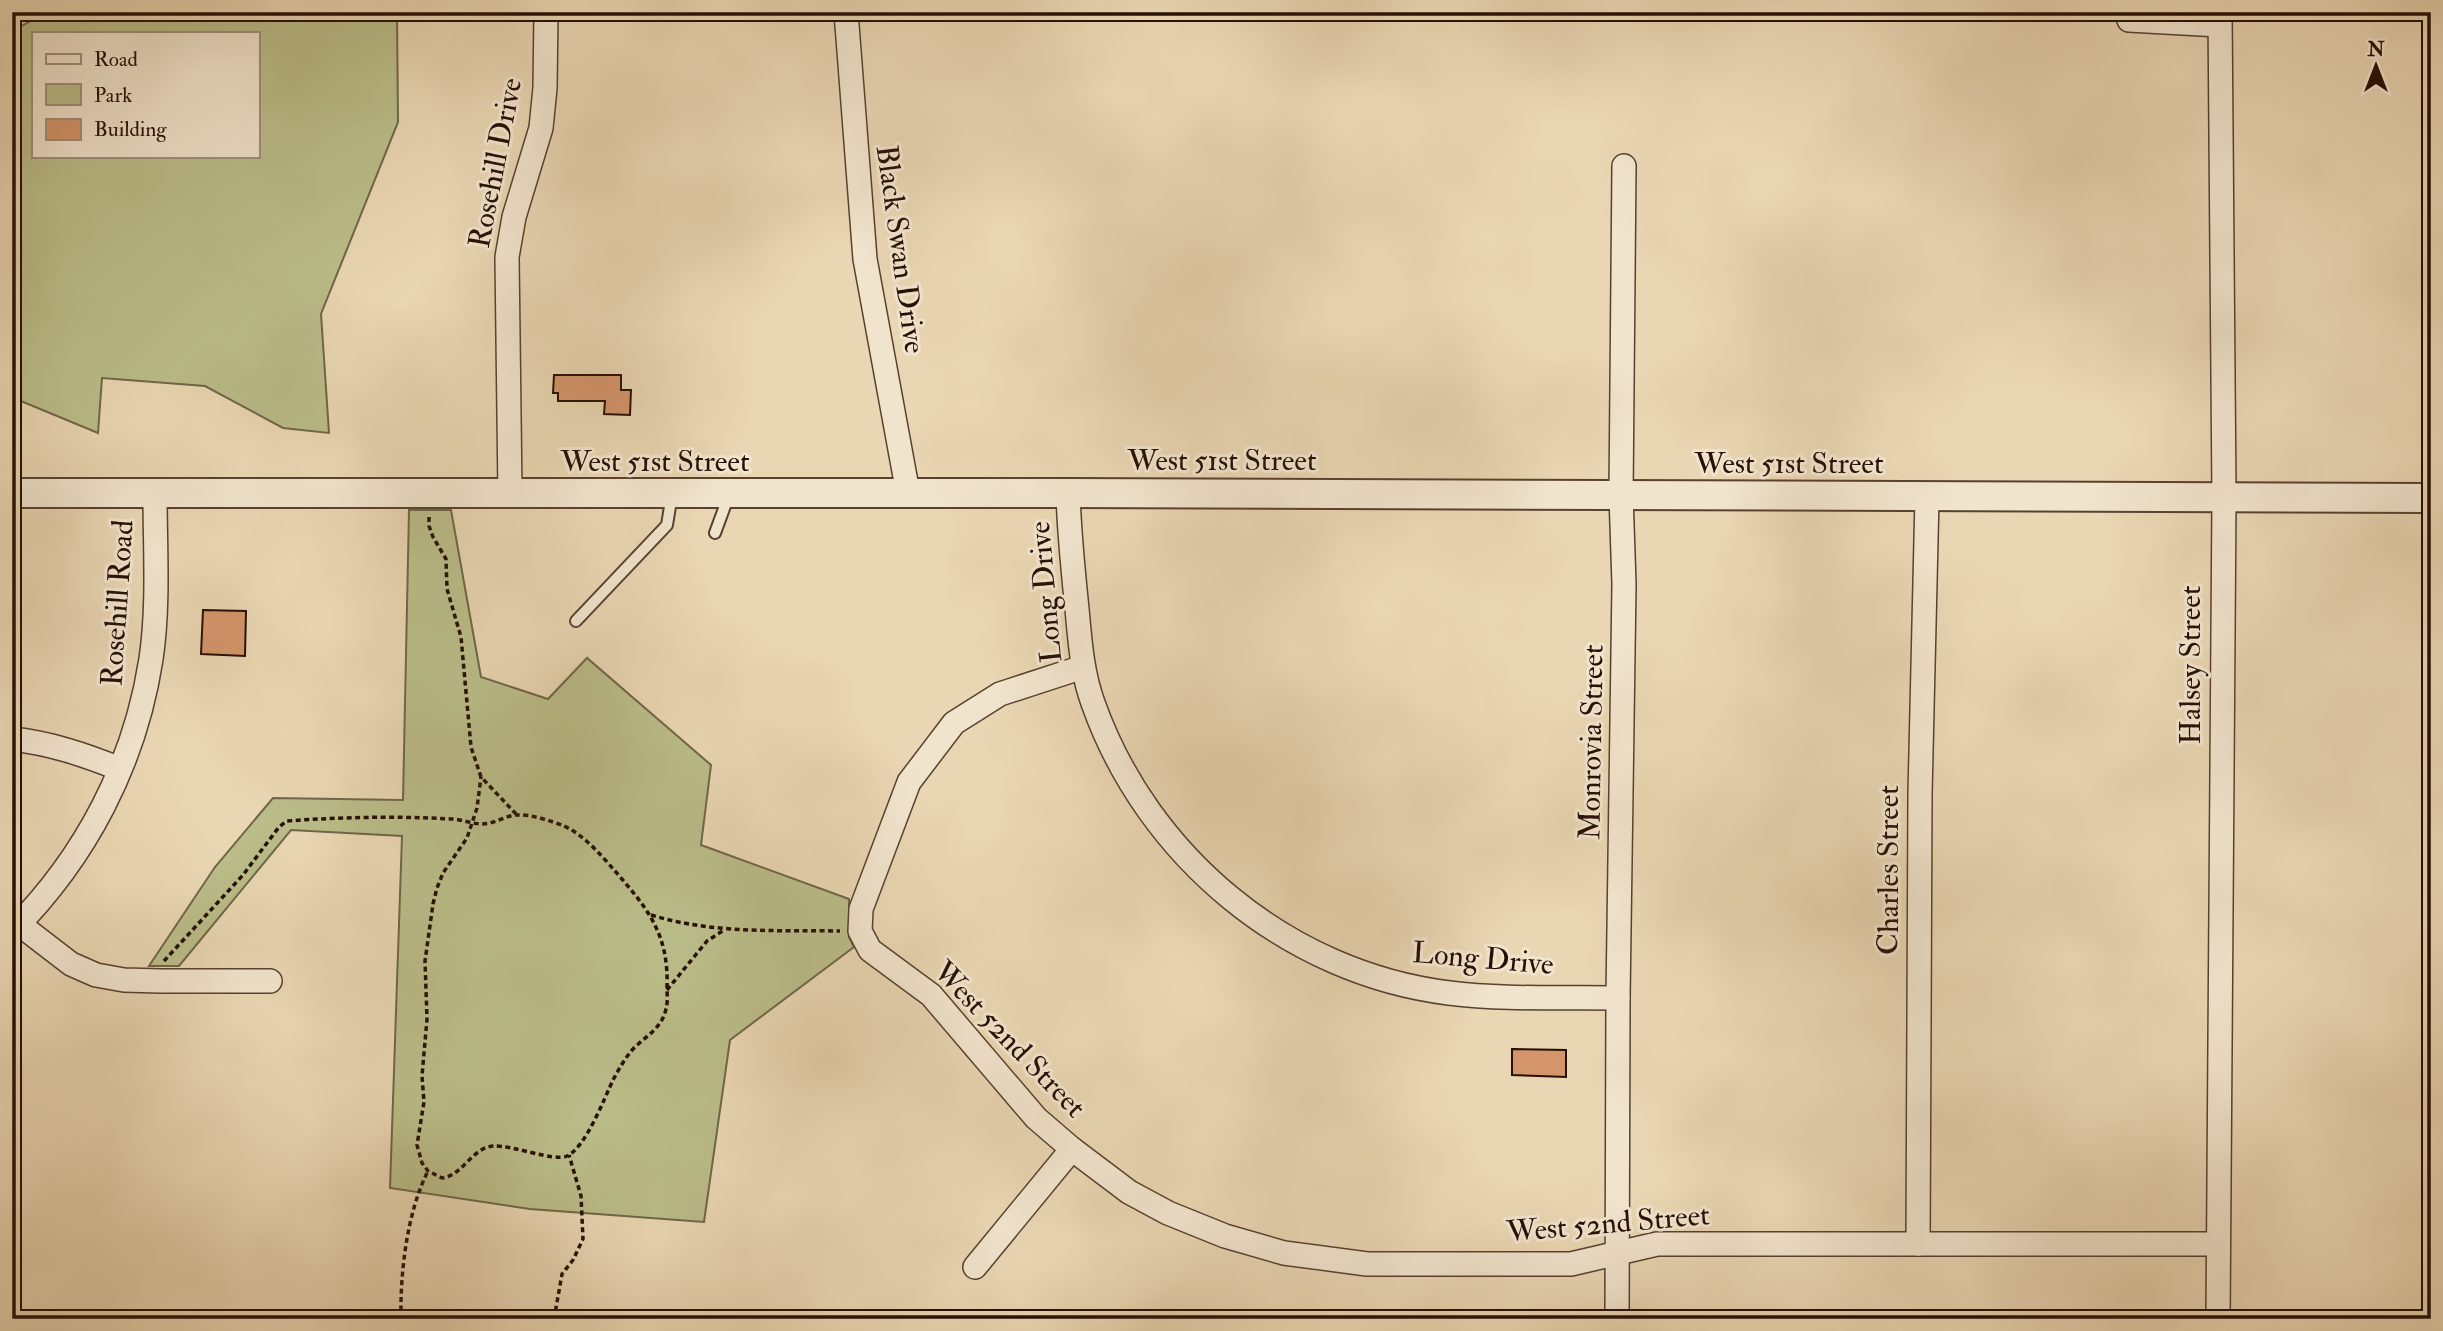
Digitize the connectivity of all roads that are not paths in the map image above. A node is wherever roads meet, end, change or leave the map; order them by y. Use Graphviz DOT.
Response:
graph roads {
  1 [pos="546,12"];
  2 [pos="846,12"];
  3 [pos="2220,19"];
  4 [pos="2129,20"];
  5 [pos="1624,166"];
  6 [pos="12,493"];
  7 [pos="908,493"];
  8 [pos="1068,493"];
  9 [pos="155,494"];
  10 [pos="510,494"];
  11 [pos="672,494"];
  12 [pos="729,495"];
  13 [pos="1620,495"];
  14 [pos="1927,497"];
  15 [pos="2224,497"];
  16 [pos="2431,498"];
  17 [pos="715,533"];
  18 [pos="576,621"];
  19 [pos="1083,667"];
  20 [pos="12,739"];
  21 [pos="120,769"];
  22 [pos="16,928"];
  23 [pos="270,981"];
  24 [pos="1618,998"];
  25 [pos="1072,1149"];
  26 [pos="1919,1244"];
  27 [pos="2218,1244"];
  28 [pos="1618,1253"];
  29 [pos="975,1267"];
  30 [pos="1617,1319"];
  31 [pos="2218,1319"];
  1 -- 10 [label="street, Rosehill Drive"];
  2 -- 7 [label="street, Black Swan Drive"];
  3 -- 4 [label="street"];
  3 -- 15 [label="street, Halsey Street"];
  5 -- 13 [label="street, Monrovia Street"];
  6 -- 9 [label="street, West 51st Street"];
  7 -- 8 [label="street, West 51st Street"];
  7 -- 12 [label="street, West 51st Street"];
  8 -- 13 [label="street, West 51st Street"];
  8 -- 19 [label="street, Long Drive"];
  9 -- 10 [label="street, West 51st Street"];
  9 -- 21 [label="street, Rosehill Road"];
  10 -- 11 [label="street, West 51st Street"];
  11 -- 12 [label="street, West 51st Street"];
  11 -- 18 [label="lane"];
  12 -- 17 [label="lane"];
  13 -- 14 [label="street, West 51st Street"];
  13 -- 24 [label="street, Monrovia Street"];
  14 -- 15 [label="street, West 51st Street"];
  14 -- 26 [label="street, Charles Street"];
  15 -- 16 [label="street, West 51st Street"];
  15 -- 27 [label="street, Halsey Street"];
  19 -- 24 [label="street, Long Drive"];
  19 -- 25 [label="street, West 52nd Street"];
  20 -- 21 [label="street"];
  21 -- 22 [label="street, Rosehill Road"];
  22 -- 23 [label="street"];
  24 -- 28 [label="street, Monrovia Street"];
  25 -- 28 [label="street, West 52nd Street"];
  25 -- 29 [label="street, West 52nd Street"];
  26 -- 27 [label="street, West 52nd Street"];
  26 -- 28 [label="street, West 52nd Street"];
  27 -- 31 [label="street, Halsey Street"];
  28 -- 30 [label="street, Monrovia Street"];
}
